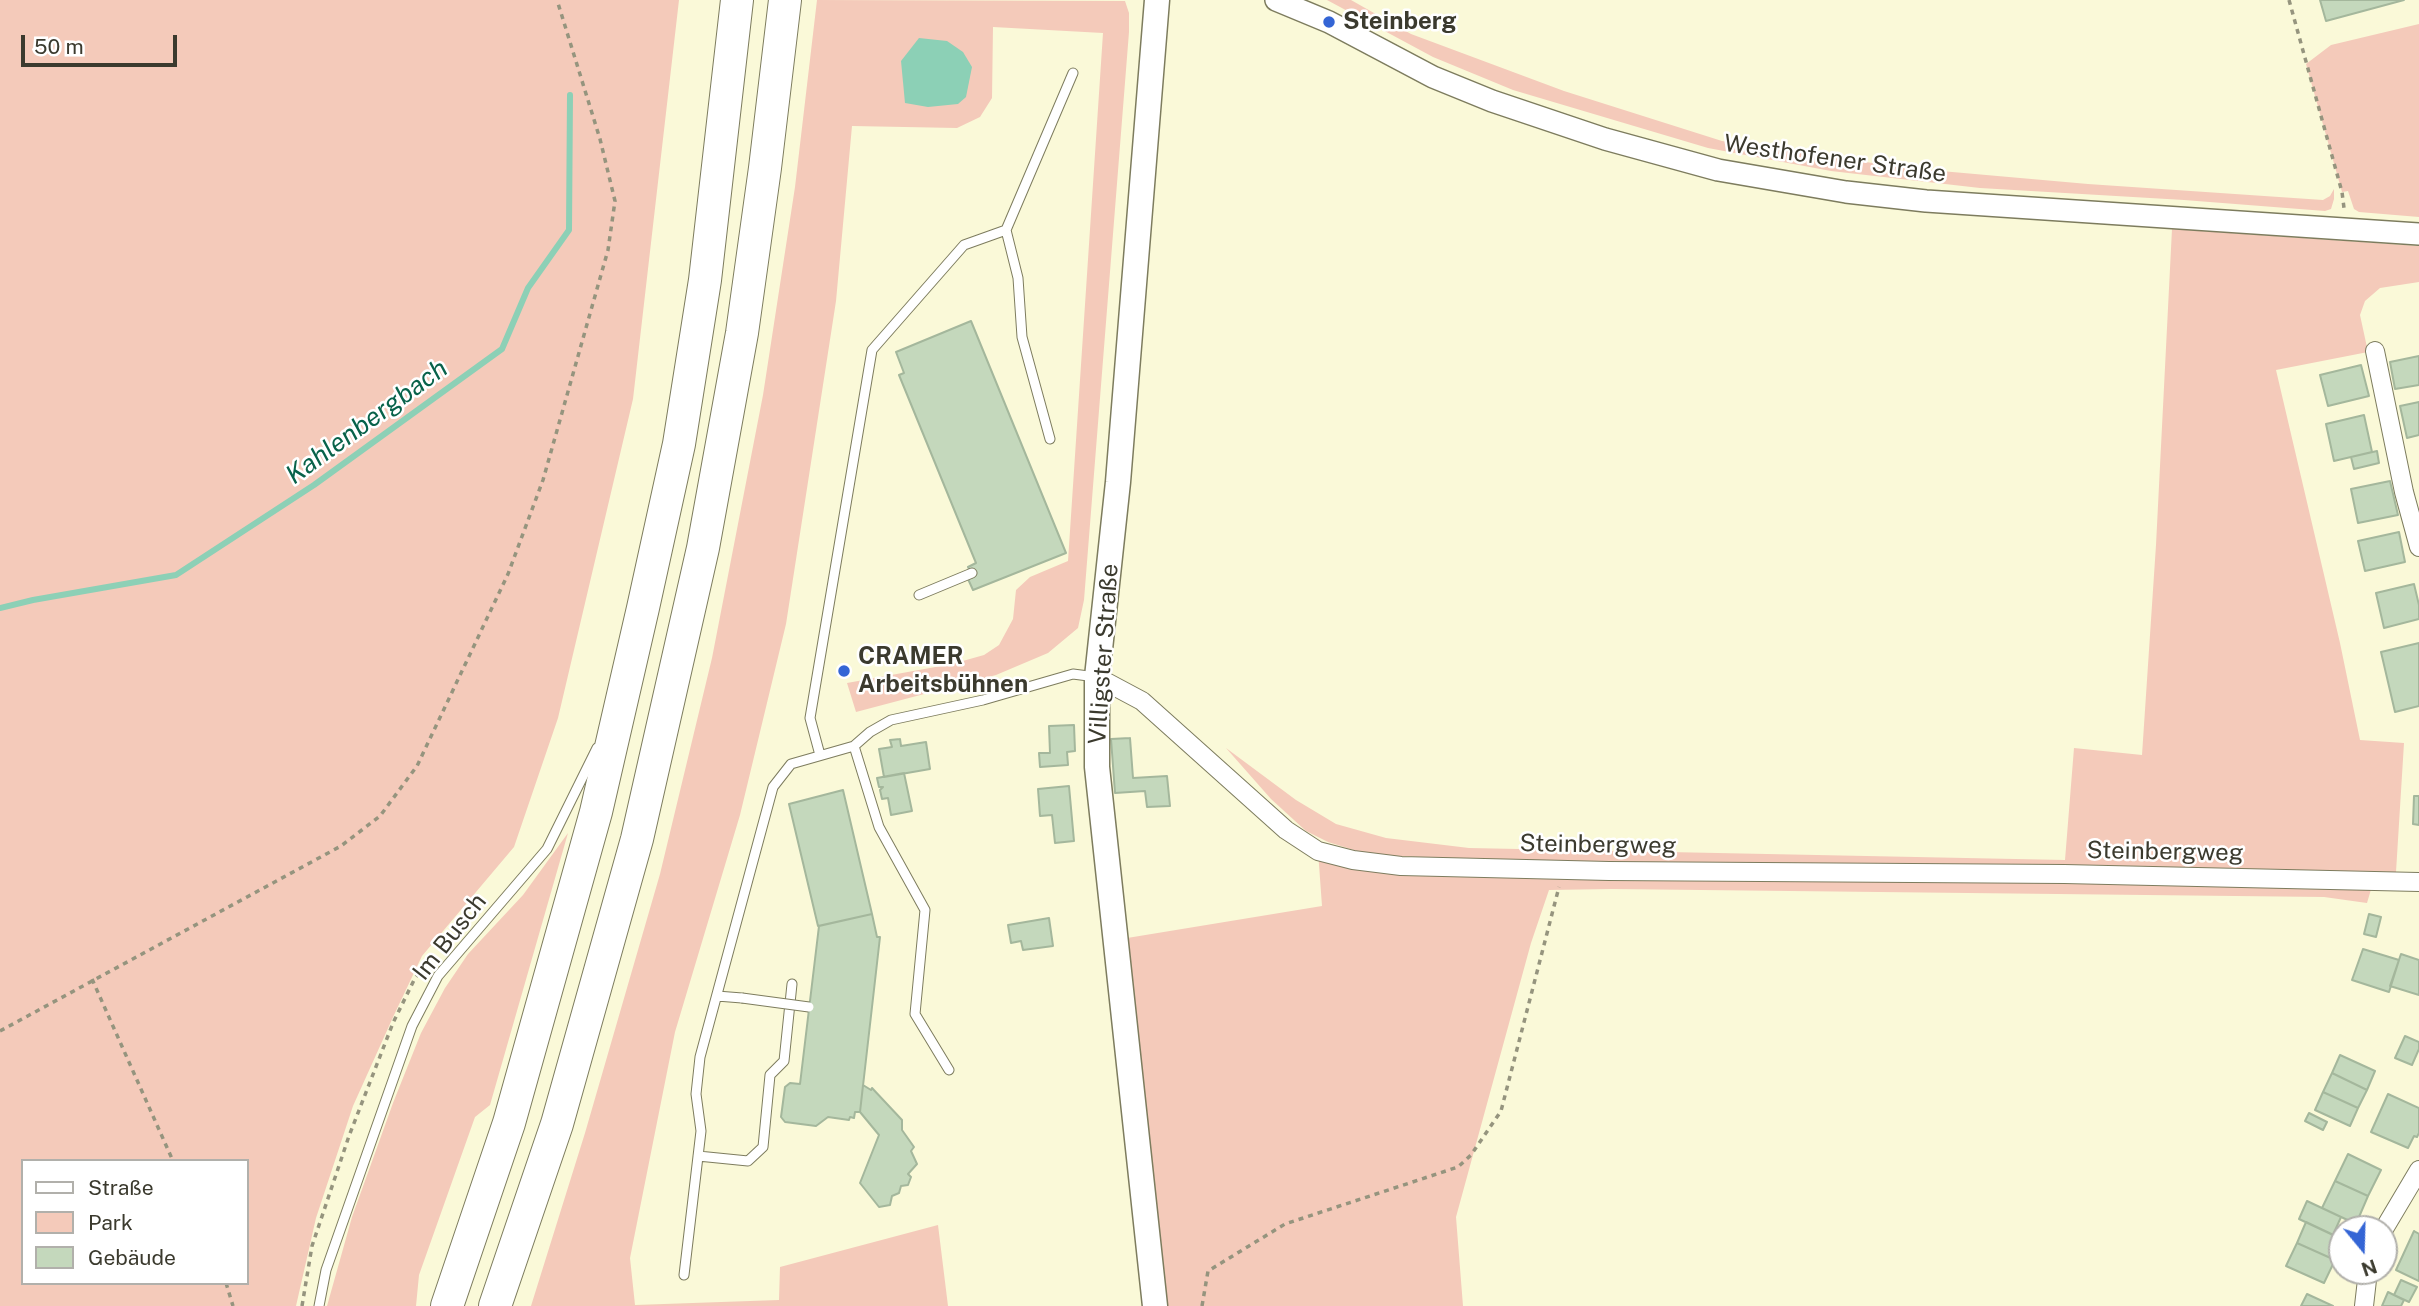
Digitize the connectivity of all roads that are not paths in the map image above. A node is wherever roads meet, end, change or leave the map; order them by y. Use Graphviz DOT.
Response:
graph roads {
  1 [pos="737,0"];
  2 [pos="785,0"];
  3 [pos="1157,0"];
  4 [pos="1276,0"];
  5 [pos="1073,73"];
  6 [pos="1006,230"];
  7 [pos="2419,234"];
  8 [pos="2375,351"];
  9 [pos="1049,439"];
  10 [pos="2419,547"];
  11 [pos="972,573"];
  12 [pos="919,595"];
  13 [pos="643,608"];
  14 [pos="625,643"];
  15 [pos="1097,677"];
  16 [pos="600,735"];
  17 [pos="854,747"];
  18 [pos="820,755"];
  19 [pos="2419,883"];
  20 [pos="792,984"];
  21 [pos="717,996"];
  22 [pos="809,1007"];
  23 [pos="948,1070"];
  24 [pos="698,1156"];
  25 [pos="2419,1170"];
  26 [pos="2392,1215"];
  27 [pos="684,1275"];
  28 [pos="2366,1285"];
  29 [pos="319,1306"];
  30 [pos="447,1306"];
  31 [pos="495,1306"];
  32 [pos="1155,1306"];
  33 [pos="2364,1306"];
  1 -- 13 [label="highway"];
  2 -- 31 [label="highway"];
  3 -- 15 [label="main road, Villigster Straße"];
  4 -- 7 [label="street, Westhofener Straße"];
  5 -- 6 [label="lane"];
  6 -- 9 [label="lane"];
  6 -- 18 [label="lane"];
  8 -- 10 [label="street"];
  11 -- 12 [label="lane"];
  13 -- 14 [label="lane"];
  13 -- 30 [label="highway"];
  15 -- 17 [label="lane, Steinbergweg"];
  15 -- 19 [label="street, Steinbergweg"];
  15 -- 32 [label="main road, Villigster Straße"];
  16 -- 29 [label="lane, Im Busch"];
  17 -- 18 [label="lane"];
  17 -- 23 [label="lane"];
  18 -- 21 [label="lane"];
  20 -- 24 [label="lane"];
  21 -- 22 [label="lane, bridge"];
  21 -- 24 [label="lane"];
  24 -- 27 [label="lane"];
  25 -- 26 [label="street"];
  28 -- 33 [label="street"];
}
